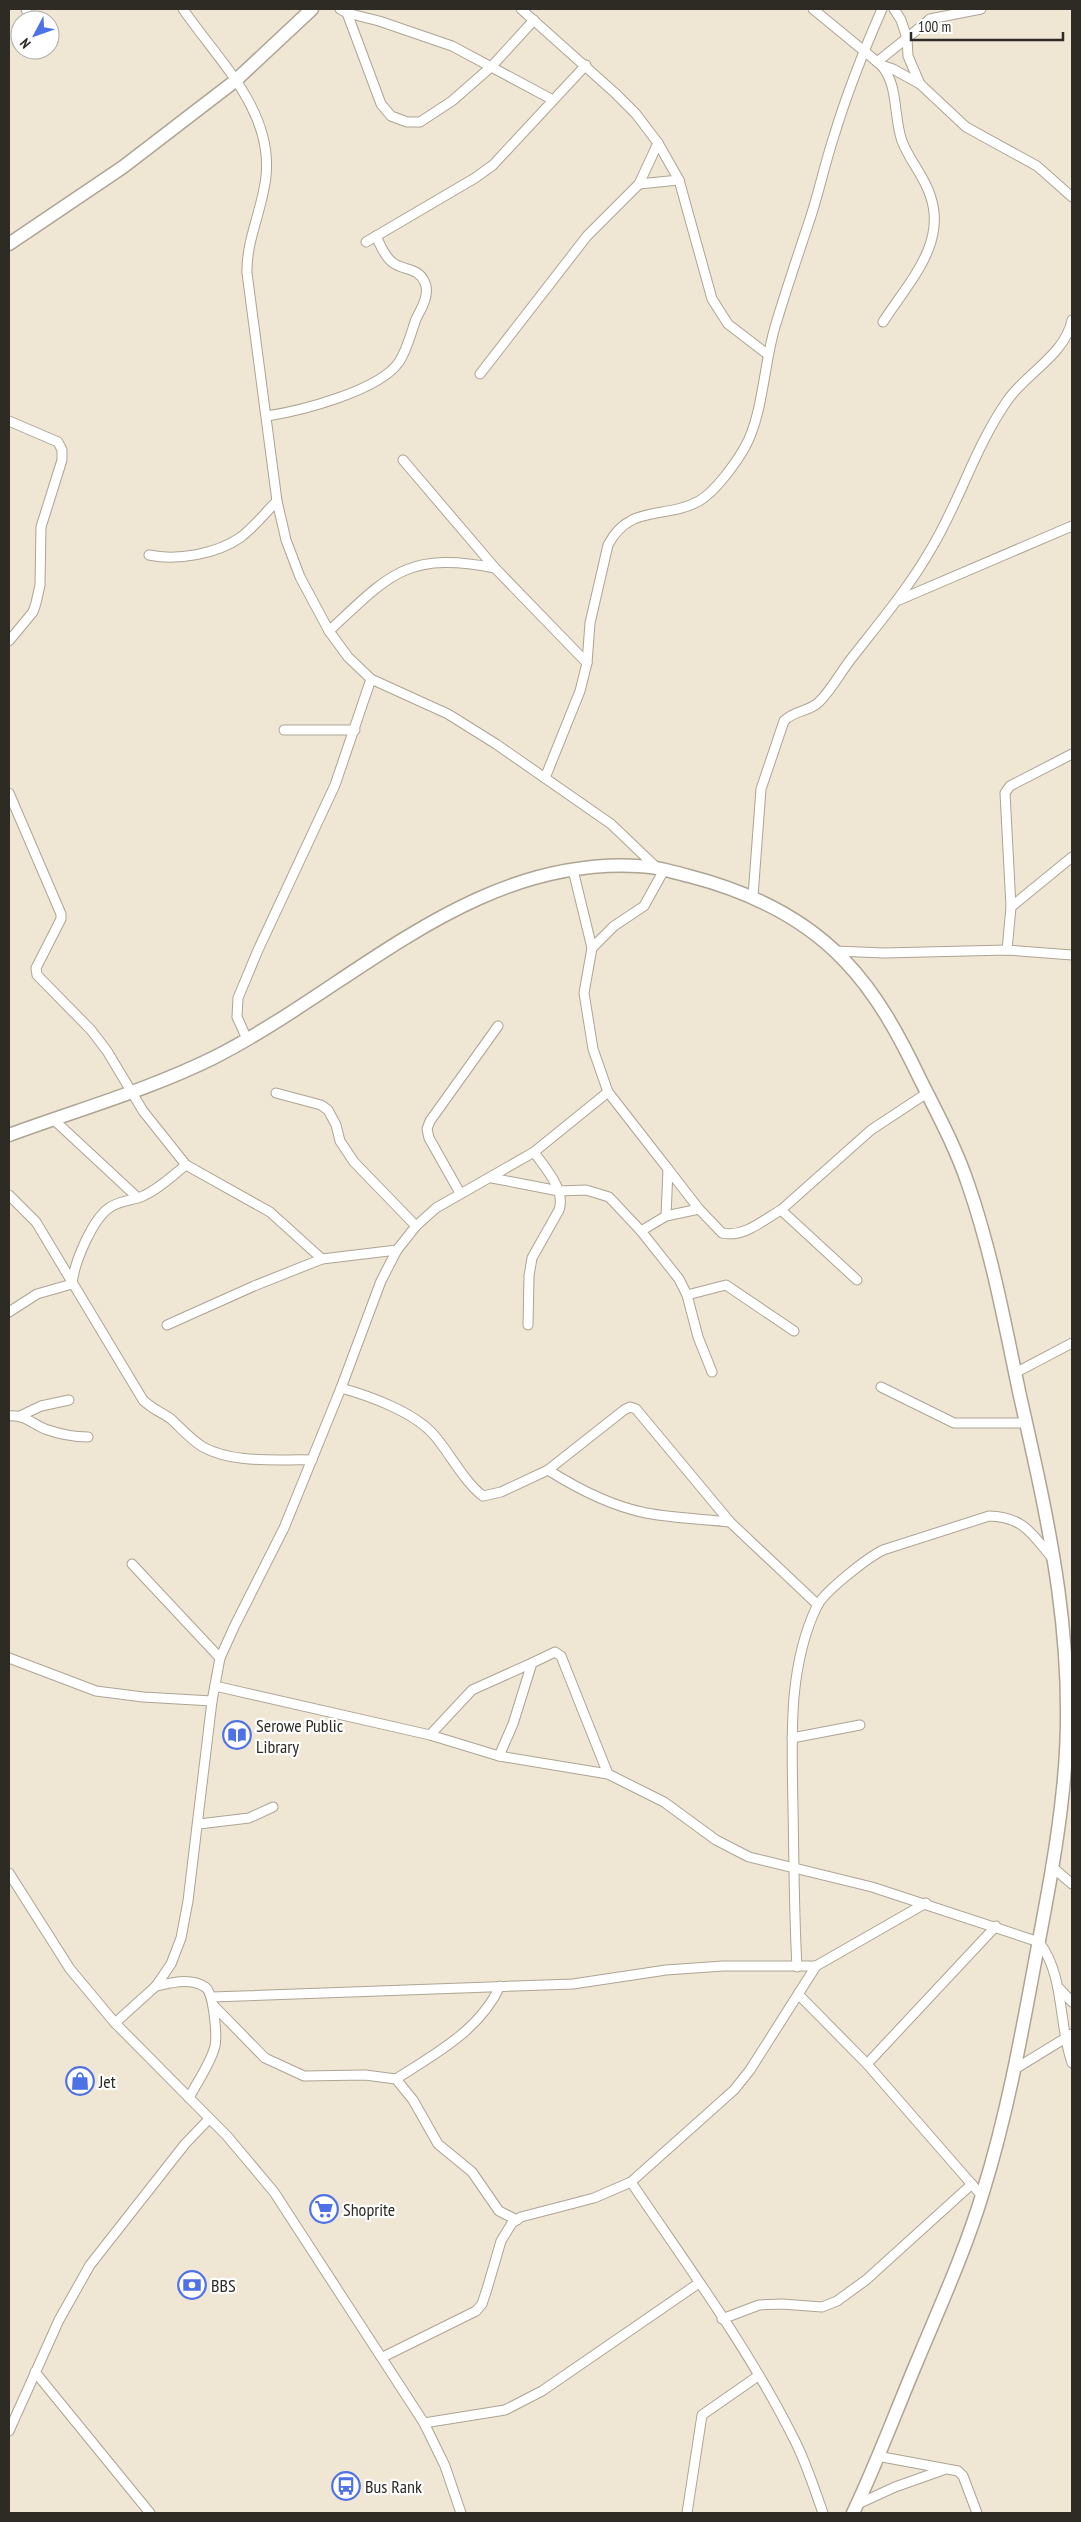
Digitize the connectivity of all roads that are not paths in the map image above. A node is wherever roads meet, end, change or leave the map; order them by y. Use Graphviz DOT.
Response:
graph roads {
  1 [pos="183,9"];
  2 [pos="312,9"];
  3 [pos="521,9"];
  4 [pos="813,9"];
  5 [pos="882,9"];
  6 [pos="894,9"];
  7 [pos="981,9"];
  8 [pos="343,11"];
  9 [pos="534,20"];
  10 [pos="907,38"];
  11 [pos="864,52"];
  12 [pos="879,63"];
  13 [pos="586,65"];
  14 [pos="492,66"];
  15 [pos="235,81"];
  16 [pos="920,84"];
  17 [pos="553,100"];
  18 [pos="658,143"];
  19 [pos="679,180"];
  20 [pos="638,184"];
  21 [pos="1072,197"];
  22 [pos="376,236"];
  23 [pos="366,242"];
  24 [pos="9,244"];
  25 [pos="1072,320"];
  26 [pos="884,322"];
  27 [pos="767,354"];
  28 [pos="480,374"];
  29 [pos="267,416"];
  30 [pos="9,421"];
  31 [pos="402,460"];
  32 [pos="276,501"];
  33 [pos="1072,526"];
  34 [pos="149,555"];
  35 [pos="495,568"];
  36 [pos="899,600"];
  37 [pos="329,631"];
  38 [pos="9,641"];
  39 [pos="588,663"];
  40 [pos="371,679"];
  41 [pos="284,730"];
  42 [pos="355,730"];
  43 [pos="1072,754"];
  44 [pos="544,778"];
  45 [pos="9,794"];
  46 [pos="1072,857"];
  47 [pos="660,869"];
  48 [pos="573,870"];
  49 [pos="753,896"];
  50 [pos="1011,907"];
  51 [pos="592,948"];
  52 [pos="1007,950"];
  53 [pos="835,951"];
  54 [pos="1072,955"];
  55 [pos="498,1026"];
  56 [pos="246,1039"];
  57 [pos="132,1091"];
  58 [pos="608,1092"];
  59 [pos="276,1093"];
  60 [pos="927,1093"];
  61 [pos="53,1119"];
  62 [pos="9,1135"];
  63 [pos="534,1152"];
  64 [pos="186,1165"];
  65 [pos="668,1168"];
  66 [pos="492,1178"];
  67 [pos="558,1191"];
  68 [pos="460,1193"];
  69 [pos="9,1195"];
  70 [pos="138,1198"];
  71 [pos="698,1209"];
  72 [pos="781,1210"];
  73 [pos="666,1216"];
  74 [pos="416,1226"];
  75 [pos="641,1231"];
  76 [pos="397,1250"];
  77 [pos="322,1259"];
  78 [pos="857,1280"];
  79 [pos="72,1284"];
  80 [pos="686,1294"];
  81 [pos="9,1312"];
  82 [pos="167,1325"];
  83 [pos="528,1325"];
  84 [pos="794,1331"];
  85 [pos="1072,1344"];
  86 [pos="712,1372"];
  87 [pos="1016,1373"];
  88 [pos="881,1387"];
  89 [pos="341,1388"];
  90 [pos="69,1400"];
  91 [pos="9,1416"];
  92 [pos="20,1416"];
  93 [pos="1026,1423"];
  94 [pos="88,1437"];
  95 [pos="312,1460"];
  96 [pos="548,1470"];
  97 [pos="730,1522"];
  98 [pos="1056,1563"];
  99 [pos="132,1564"];
  100 [pos="818,1605"];
  101 [pos="9,1658"];
  102 [pos="220,1658"];
  103 [pos="532,1663"];
  104 [pos="215,1686"];
  105 [pos="212,1701"];
  106 [pos="860,1725"];
  107 [pos="430,1735"];
  108 [pos="792,1738"];
  109 [pos="499,1756"];
  110 [pos="608,1774"];
  111 [pos="1068,1789"];
  112 [pos="273,1807"];
  113 [pos="199,1824"];
  114 [pos="1051,1866"];
  115 [pos="792,1868"];
  116 [pos="9,1873"];
  117 [pos="1072,1884"];
  118 [pos="926,1903"];
  119 [pos="996,1926"];
  120 [pos="1039,1942"];
  121 [pos="816,1966"];
  122 [pos="797,1967"];
  123 [pos="156,1986"];
  124 [pos="500,1986"];
  125 [pos="1059,1988"];
  126 [pos="798,1994"];
  127 [pos="212,2001"];
  128 [pos="1072,2002"];
  129 [pos="114,2023"];
  130 [pos="1068,2036"];
  131 [pos="1072,2063"];
  132 [pos="866,2064"];
  133 [pos="1015,2069"];
  134 [pos="396,2079"];
  135 [pos="189,2098"];
  136 [pos="209,2118"];
  137 [pos="631,2182"];
  138 [pos="972,2184"];
  139 [pos="982,2196"];
  140 [pos="517,2220"];
  141 [pos="699,2283"];
  142 [pos="722,2319"];
  143 [pos="383,2357"];
  144 [pos="35,2372"];
  145 [pos="758,2376"];
  146 [pos="424,2423"];
  147 [pos="9,2431"];
  148 [pos="877,2456"];
  149 [pos="943,2470"];
  150 [pos="855,2508"];
  151 [pos="150,2513"];
  152 [pos="461,2513"];
  153 [pos="687,2513"];
  154 [pos="822,2513"];
  155 [pos="977,2513"];
  1 -- 15 [label="street"];
  2 -- 15 [label="street"];
  3 -- 9 [label="street"];
  4 -- 11 [label="street"];
  5 -- 11 [label="street"];
  6 -- 10 [label="street"];
  7 -- 10 [label="street"];
  8 -- 14 [label="street"];
  8 -- 14 [label="street"];
  9 -- 13 [label="street"];
  9 -- 14 [label="street"];
  10 -- 12 [label="street"];
  10 -- 16 [label="street"];
  11 -- 12 [label="street"];
  11 -- 27 [label="street"];
  12 -- 16 [label="street"];
  12 -- 26 [label="street"];
  13 -- 17 [label="street"];
  13 -- 18 [label="street"];
  14 -- 17 [label="street"];
  15 -- 24 [label="street"];
  15 -- 29 [label="street"];
  16 -- 21 [label="street"];
  17 -- 22 [label="street"];
  18 -- 19 [label="street"];
  18 -- 20 [label="street"];
  19 -- 20 [label="street"];
  19 -- 27 [label="street"];
  20 -- 28 [label="street"];
  22 -- 23 [label="street"];
  22 -- 29 [label="street"];
  25 -- 36 [label="street"];
  27 -- 39 [label="street"];
  29 -- 32 [label="street"];
  30 -- 38 [label="street"];
  31 -- 35 [label="street"];
  32 -- 34 [label="street"];
  32 -- 37 [label="street"];
  33 -- 36 [label="street"];
  35 -- 37 [label="street"];
  35 -- 39 [label="street"];
  36 -- 49 [label="street"];
  37 -- 40 [label="street"];
  39 -- 44 [label="street"];
  40 -- 42 [label="street"];
  40 -- 44 [label="street"];
  41 -- 42 [label="street"];
  42 -- 56 [label="street"];
  43 -- 50 [label="street"];
  44 -- 47 [label="street"];
  45 -- 57 [label="street"];
  46 -- 50 [label="street"];
  47 -- 48 [label="street"];
  47 -- 49 [label="street"];
  47 -- 51 [label="street"];
  48 -- 51 [label="street"];
  48 -- 56 [label="street"];
  49 -- 53 [label="street"];
  50 -- 52 [label="street"];
  51 -- 58 [label="street"];
  52 -- 53 [label="street"];
  52 -- 54 [label="street"];
  53 -- 60 [label="street"];
  55 -- 68 [label="street"];
  56 -- 57 [label="street"];
  57 -- 61 [label="street"];
  57 -- 64 [label="street"];
  58 -- 63 [label="street"];
  58 -- 65 [label="street"];
  59 -- 74 [label="street"];
  60 -- 72 [label="street"];
  60 -- 87 [label="street"];
  61 -- 62 [label="street"];
  61 -- 70 [label="street"];
  63 -- 66 [label="street"];
  63 -- 67 [label="street"];
  64 -- 70 [label="street"];
  64 -- 77 [label="street"];
  65 -- 71 [label="street"];
  65 -- 73 [label="street"];
  66 -- 67 [label="street"];
  66 -- 68 [label="street"];
  67 -- 75 [label="street"];
  67 -- 83 [label="street"];
  68 -- 74 [label="street"];
  69 -- 79 [label="street"];
  70 -- 79 [label="street"];
  71 -- 72 [label="street"];
  71 -- 73 [label="street"];
  72 -- 78 [label="street"];
  73 -- 75 [label="street"];
  74 -- 76 [label="street"];
  75 -- 80 [label="street"];
  76 -- 77 [label="street"];
  76 -- 89 [label="street"];
  77 -- 82 [label="street"];
  79 -- 81 [label="street"];
  79 -- 95 [label="street"];
  80 -- 84 [label="street"];
  80 -- 86 [label="street"];
  85 -- 87 [label="street"];
  87 -- 93 [label="street"];
  88 -- 93 [label="street"];
  89 -- 95 [label="street"];
  89 -- 96 [label="street"];
  90 -- 92 [label="street"];
  91 -- 92 [label="street"];
  92 -- 94 [label="street"];
  93 -- 98 [label="street"];
  95 -- 102 [label="street"];
  96 -- 97 [label="street"];
  96 -- 97 [label="street"];
  97 -- 100 [label="street"];
  98 -- 100 [label="street"];
  98 -- 111 [label="street"];
  99 -- 102 [label="street"];
  100 -- 108 [label="street"];
  101 -- 105 [label="street"];
  102 -- 104 [label="street"];
  103 -- 107 [label="street"];
  103 -- 109 [label="street"];
  103 -- 110 [label="street"];
  104 -- 105 [label="street"];
  104 -- 107 [label="street"];
  105 -- 113 [label="street"];
  106 -- 108 [label="street"];
  107 -- 109 [label="street"];
  108 -- 115 [label="street"];
  109 -- 110 [label="street"];
  110 -- 115 [label="street"];
  111 -- 114 [label="street"];
  112 -- 113 [label="street"];
  113 -- 123 [label="street"];
  114 -- 117 [label="street"];
  114 -- 120 [label="street"];
  115 -- 118 [label="street"];
  115 -- 122 [label="street"];
  116 -- 129 [label="street"];
  118 -- 119 [label="street"];
  118 -- 121 [label="street"];
  119 -- 120 [label="street"];
  119 -- 132 [label="street"];
  120 -- 125 [label="street"];
  120 -- 133 [label="street"];
  121 -- 122 [label="street"];
  121 -- 126 [label="street"];
  122 -- 124 [label="street"];
  123 -- 127 [label="street"];
  123 -- 129 [label="street"];
  124 -- 127 [label="street"];
  124 -- 134 [label="street"];
  125 -- 128 [label="street"];
  125 -- 130 [label="street"];
  126 -- 132 [label="street"];
  126 -- 137 [label="street"];
  127 -- 134 [label="street"];
  127 -- 135 [label="street"];
  129 -- 135 [label="street"];
  130 -- 131 [label="street"];
  130 -- 133 [label="street"];
  132 -- 138 [label="street"];
  133 -- 139 [label="street"];
  134 -- 140 [label="street"];
  135 -- 136 [label="street"];
  136 -- 143 [label="street"];
  136 -- 144 [label="street"];
  137 -- 140 [label="street"];
  137 -- 141 [label="street"];
  138 -- 139 [label="street"];
  138 -- 142 [label="street"];
  139 -- 148 [label="street"];
  140 -- 143 [label="street"];
  141 -- 142 [label="street"];
  141 -- 146 [label="street"];
  142 -- 145 [label="street"];
  143 -- 146 [label="street"];
  144 -- 147 [label="street"];
  144 -- 151 [label="street"];
  145 -- 153 [label="street"];
  145 -- 154 [label="street"];
  146 -- 152 [label="street"];
  148 -- 149 [label="street"];
  148 -- 150 [label="street"];
  149 -- 150 [label="street"];
  149 -- 155 [label="street"];
}
